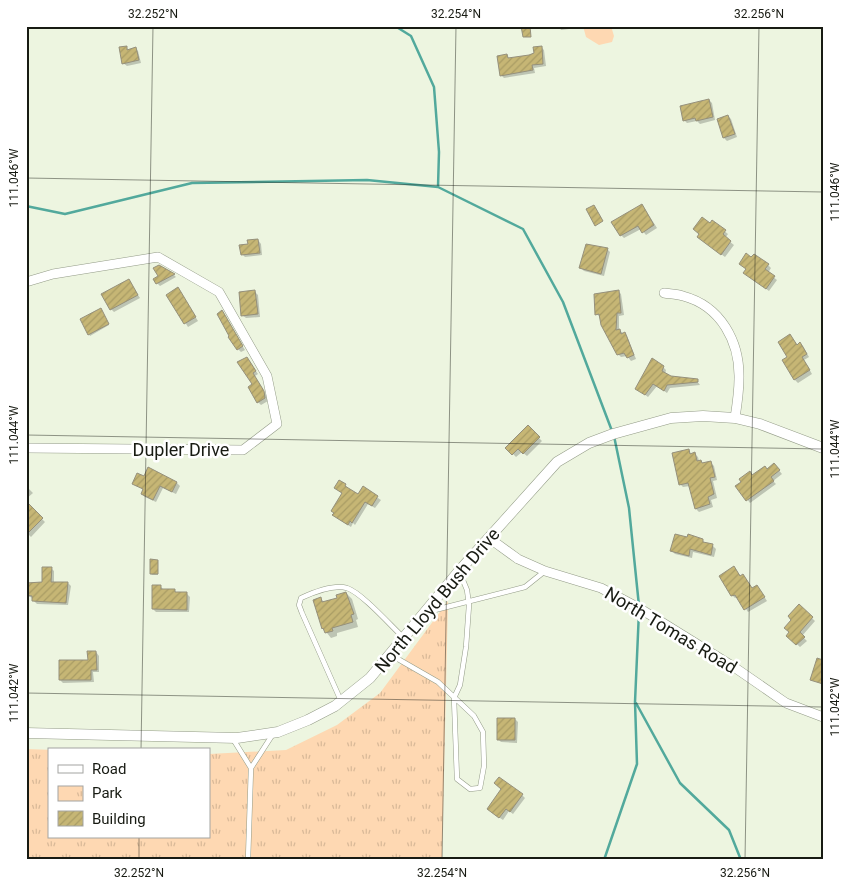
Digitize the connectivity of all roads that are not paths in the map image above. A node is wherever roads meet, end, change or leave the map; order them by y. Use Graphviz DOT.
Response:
graph roads {
  1 [pos="26,282"];
  2 [pos="664,292"];
  3 [pos="735,418"];
  4 [pos="26,448"];
  5 [pos="823,448"];
  6 [pos="489,538"];
  7 [pos="459,571"];
  8 [pos="545,571"];
  9 [pos="469,602"];
  10 [pos="424,613"];
  11 [pos="404,638"];
  12 [pos="390,654"];
  13 [pos="454,698"];
  14 [pos="341,701"];
  15 [pos="823,717"];
  16 [pos="274,732"];
  17 [pos="26,733"];
  18 [pos="232,738"];
  19 [pos="251,768"];
  20 [pos="248,860"];
  1 -- 4 [label="street, Dupler Drive"];
  2 -- 3 [label="street"];
  3 -- 5 [label="street, North Lloyd Bush Drive"];
  3 -- 6 [label="street, North Lloyd Bush Drive"];
  6 -- 7 [label="street, North Lloyd Bush Drive"];
  6 -- 8 [label="street, North Tomas Road"];
  7 -- 9 [label="lane"];
  7 -- 10 [label="street, North Lloyd Bush Drive"];
  8 -- 9 [label="lane"];
  8 -- 15 [label="street, North Tomas Road"];
  9 -- 10 [label="lane"];
  9 -- 13 [label="lane"];
  10 -- 11 [label="street, North Lloyd Bush Drive"];
  11 -- 12 [label="street, North Lloyd Bush Drive"];
  11 -- 14 [label="lane"];
  12 -- 13 [label="lane"];
  12 -- 14 [label="street, North Lloyd Bush Drive"];
  13 -- 13 [label="lane"];
  14 -- 16 [label="street, North Lloyd Bush Drive"];
  16 -- 18 [label="street, North Lloyd Bush Drive"];
  16 -- 19 [label="lane"];
  17 -- 18 [label="street, North Lloyd Bush Drive"];
  18 -- 19 [label="lane"];
  19 -- 20 [label="lane"];
}
